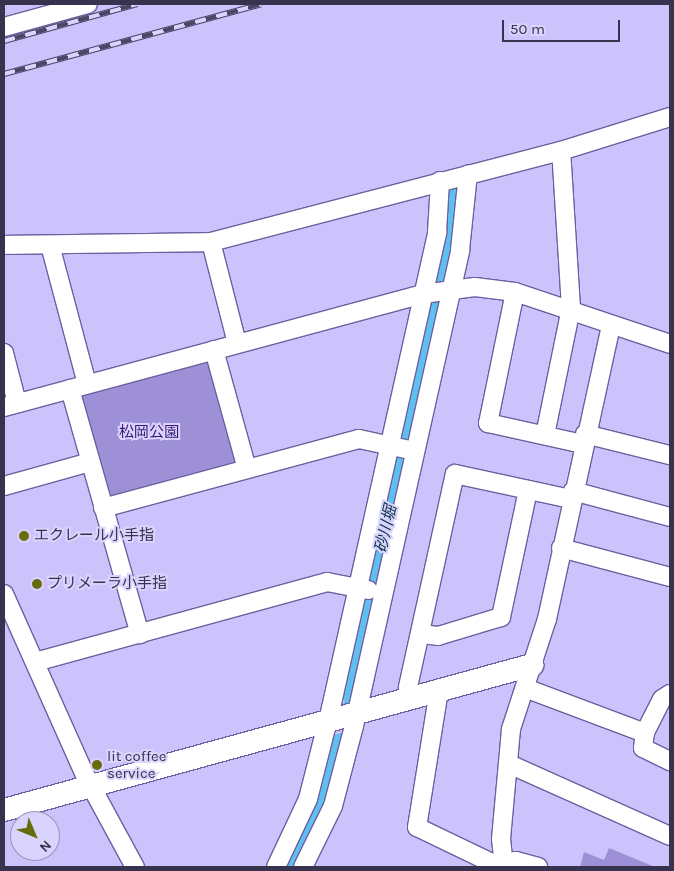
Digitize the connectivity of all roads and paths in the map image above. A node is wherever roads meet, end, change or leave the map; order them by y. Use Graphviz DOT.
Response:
graph roads {
  1 [pos="88,4"];
  2 [pos="4,27"];
  3 [pos="670,117"];
  4 [pos="561,150"];
  5 [pos="468,174"];
  6 [pos="440,181"];
  7 [pos="211,242"];
  8 [pos="4,245"];
  9 [pos="50,245"];
  10 [pos="451,290"];
  11 [pos="515,292"];
  12 [pos="423,294"];
  13 [pos="570,308"];
  14 [pos="610,326"];
  15 [pos="237,343"];
  16 [pos="670,344"];
  17 [pos="214,350"];
  18 [pos="4,353"];
  19 [pos="87,384"];
  20 [pos="70,389"];
  21 [pos="11,405"];
  22 [pos="545,435"];
  23 [pos="584,439"];
  24 [pos="388,445"];
  25 [pos="415,451"];
  26 [pos="670,455"];
  27 [pos="90,462"];
  28 [pos="247,468"];
  29 [pos="4,486"];
  30 [pos="528,490"];
  31 [pos="572,495"];
  32 [pos="103,508"];
  33 [pos="670,517"];
  34 [pos="561,548"];
  35 [pos="670,577"];
  36 [pos="357,588"];
  37 [pos="4,594"];
  38 [pos="382,594"];
  39 [pos="140,634"];
  40 [pos="420,634"];
  41 [pos="35,662"];
  42 [pos="532,666"];
  43 [pos="525,688"];
  44 [pos="439,690"];
  45 [pos="670,694"];
  46 [pos="409,698"];
  47 [pos="356,712"];
  48 [pos="327,720"];
  49 [pos="645,733"];
  50 [pos="670,761"];
  51 [pos="508,764"];
  52 [pos="91,786"];
  53 [pos="4,810"];
  54 [pos="670,836"];
  55 [pos="503,865"];
  56 [pos="135,867"];
  57 [pos="276,867"];
  58 [pos="303,867"];
  59 [pos="538,867"];
  1 -- 2 [label="street"];
  3 -- 4 [label="street"];
  4 -- 5 [label="street"];
  4 -- 13 [label="street"];
  5 -- 6 [label="street"];
  5 -- 10 [label="street"];
  6 -- 7 [label="street"];
  6 -- 12 [label="street"];
  7 -- 9 [label="street"];
  7 -- 15 [label="street"];
  8 -- 9 [label="street"];
  9 -- 19 [label="street"];
  10 -- 11 [label="street"];
  10 -- 12 [label="street"];
  10 -- 25 [label="street"];
  11 -- 13 [label="street"];
  11 -- 22 [label="street"];
  12 -- 15 [label="street"];
  12 -- 24 [label="street"];
  13 -- 14 [label="street"];
  13 -- 22 [label="street"];
  14 -- 16 [label="street"];
  14 -- 23 [label="street"];
  15 -- 17 [label="street"];
  17 -- 19 [label="street"];
  17 -- 28 [label="street"];
  18 -- 21 [label="street"];
  19 -- 20 [label="street"];
  20 -- 21 [label="street"];
  20 -- 27 [label="street"];
  22 -- 23 [label="street"];
  23 -- 26 [label="street"];
  23 -- 31 [label="street"];
  24 -- 25 [label="street"];
  24 -- 28 [label="street"];
  24 -- 36 [label="street"];
  25 -- 38 [label="street"];
  27 -- 29 [label="street"];
  27 -- 32 [label="street"];
  28 -- 32 [label="street"];
  30 -- 31 [label="street"];
  30 -- 40 [label="street"];
  30 -- 40 [label="street"];
  31 -- 33 [label="street"];
  31 -- 34 [label="street"];
  32 -- 39 [label="street"];
  34 -- 35 [label="street"];
  34 -- 42 [label="street"];
  36 -- 38 [label="street"];
  36 -- 39 [label="street"];
  36 -- 48 [label="street"];
  37 -- 41 [label="street"];
  38 -- 47 [label="street"];
  39 -- 41 [label="street"];
  40 -- 46 [label="street"];
  41 -- 52 [label="street"];
  42 -- 43 [label="street"];
  42 -- 44 [label="street"];
  43 -- 49 [label="street"];
  43 -- 51 [label="street"];
  44 -- 46 [label="street"];
  44 -- 55 [label="street"];
  45 -- 49 [label="street"];
  46 -- 47 [label="street"];
  47 -- 48 [label="street"];
  47 -- 58 [label="street"];
  48 -- 52 [label="street"];
  48 -- 57 [label="street"];
  49 -- 50 [label="street"];
  51 -- 54 [label="street"];
  51 -- 55 [label="street"];
  52 -- 53 [label="street"];
  52 -- 56 [label="street"];
  55 -- 59 [label="street"];
}
